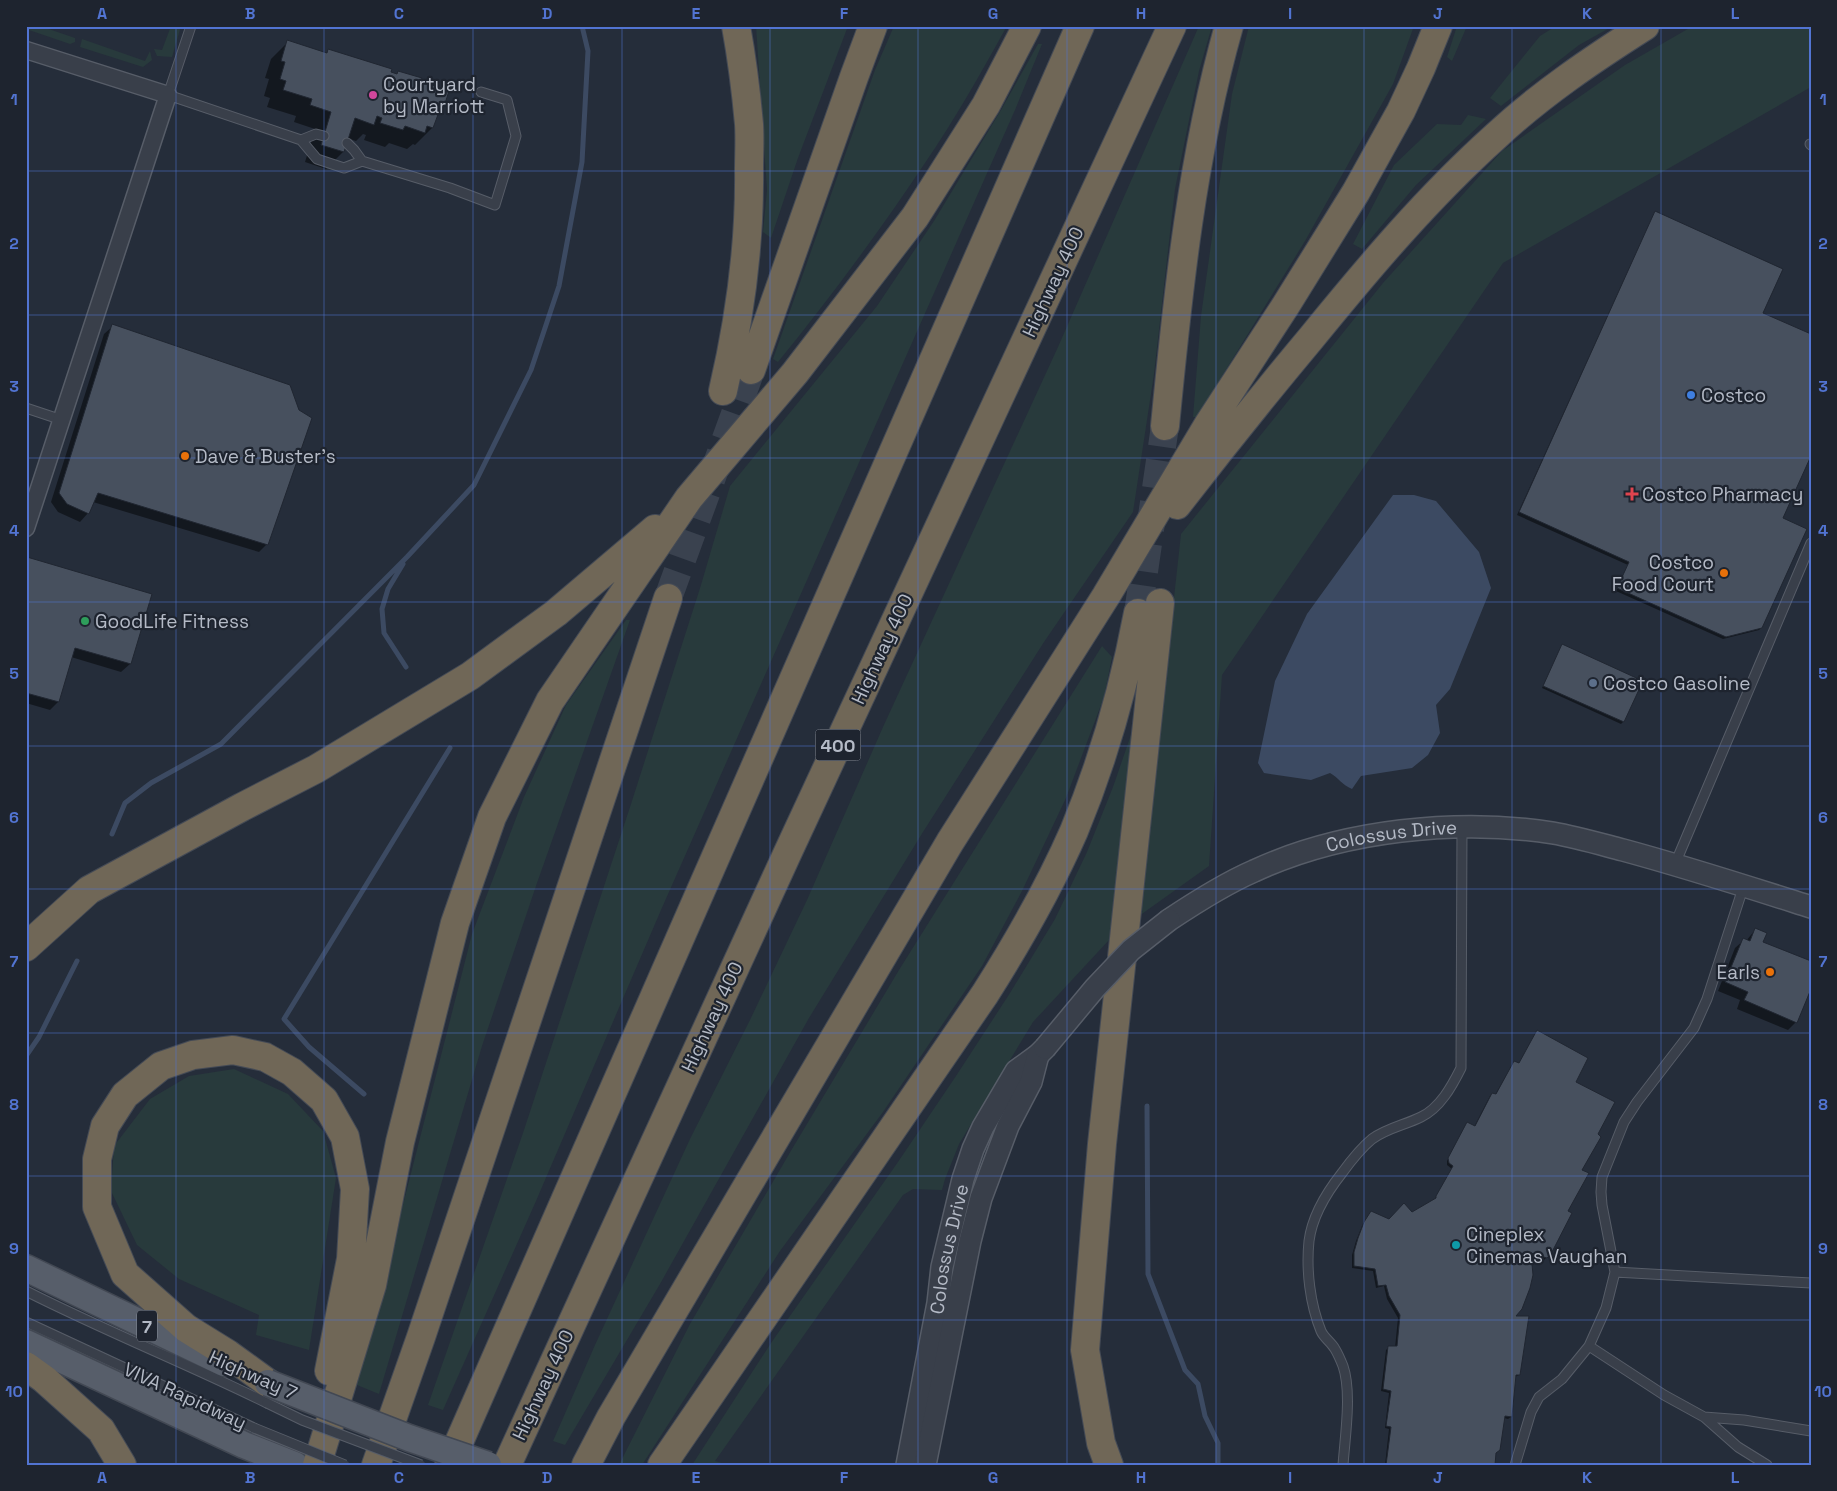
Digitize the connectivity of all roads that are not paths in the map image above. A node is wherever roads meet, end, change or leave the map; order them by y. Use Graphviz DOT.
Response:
graph roads {
  1 [pos="191,26"];
  2 [pos="736,26"];
  3 [pos="873,26"];
  4 [pos="1027,26"];
  5 [pos="1080,26"];
  6 [pos="1172,26"];
  7 [pos="1229,26"];
  8 [pos="1438,26"];
  9 [pos="1645,26"];
  10 [pos="26,50"];
  11 [pos="481,92"];
  12 [pos="168,95"];
  13 [pos="324,136"];
  14 [pos="301,140"];
  15 [pos="347,143"];
  16 [pos="362,161"];
  17 [pos="751,370"];
  18 [pos="723,391"];
  19 [pos="26,408"];
  20 [pos="62,420"];
  21 [pos="1165,426"];
  22 [pos="689,498"];
  23 [pos="26,528"];
  24 [pos="1811,543"];
  25 [pos="1106,596"];
  26 [pos="668,598"];
  27 [pos="1462,826"];
  28 [pos="1675,864"];
  29 [pos="1744,885"];
  30 [pos="1811,906"];
  31 [pos="26,947"];
  32 [pos="1041,1051"];
  33 [pos="26,1268"];
  34 [pos="1615,1272"];
  35 [pos="1811,1283"];
  36 [pos="26,1291"];
  37 [pos="26,1322"];
  38 [pos="26,1343"];
  39 [pos="1589,1346"];
  40 [pos="26,1366"];
  41 [pos="267,1393"];
  42 [pos="1704,1417"];
  43 [pos="1811,1430"];
  44 [pos="249,1436"];
  45 [pos="677,1452"];
  46 [pos="122,1465"];
  47 [pos="295,1465"];
  48 [pos="316,1465"];
  49 [pos="346,1465"];
  50 [pos="376,1465"];
  51 [pos="420,1465"];
  52 [pos="449,1465"];
  53 [pos="488,1465"];
  54 [pos="507,1465"];
  55 [pos="586,1465"];
  56 [pos="662,1465"];
  57 [pos="907,1465"];
  58 [pos="925,1465"];
  59 [pos="1109,1465"];
  60 [pos="1343,1465"];
  61 [pos="1515,1465"];
  62 [pos="1766,1465"];
  1 -- 12 [label="lane"];
  2 -- 18 [label="highway"];
  3 -- 17 [label="highway"];
  4 -- 22 [label="highway"];
  5 -- 52 [label="highway"];
  6 -- 54 [label="highway, Highway 400 / 400"];
  7 -- 21 [label="highway"];
  8 -- 25 [label="highway"];
  9 -- 25 [label="highway"];
  10 -- 12 [label="street"];
  11 -- 16 [label="lane"];
  12 -- 14 [label="lane"];
  12 -- 20 [label="street"];
  13 -- 14 [label="lane"];
  14 -- 16 [label="lane"];
  15 -- 16 [label="lane"];
  19 -- 20 [label="lane"];
  20 -- 23 [label="street"];
  22 -- 31 [label="highway"];
  22 -- 48 [label="highway"];
  24 -- 28 [label="lane"];
  25 -- 55 [label="highway"];
  26 -- 50 [label="highway"];
  27 -- 28 [label="street, Colossus Drive"];
  27 -- 32 [label="street, Colossus Drive, bridge"];
  27 -- 60 [label="lane"];
  28 -- 29 [label="street, Colossus Drive"];
  29 -- 30 [label="street, Colossus Drive"];
  29 -- 34 [label="lane"];
  32 -- 57 [label="street, Colossus Drive"];
  32 -- 58 [label="street, Colossus Drive"];
  33 -- 41 [label="main road, Highway 7 / 7"];
  34 -- 35 [label="lane"];
  34 -- 39 [label="lane"];
  36 -- 41 [label="lane, VIVA Rapidway"];
  37 -- 44 [label="lane, VIVA Rapidway"];
  38 -- 44 [label="main road"];
  39 -- 42 [label="lane"];
  39 -- 61 [label="lane"];
  40 -- 46 [label="highway"];
  41 -- 48 [label="highway"];
  41 -- 51 [label="lane, VIVA Rapidway, bridge"];
  41 -- 53 [label="main road, Highway 7 / 7, bridge"];
  42 -- 43 [label="lane"];
  42 -- 62 [label="lane"];
  44 -- 47 [label="main road"];
  44 -- 49 [label="lane, VIVA Rapidway, bridge"];
  45 -- 56 [label="highway"];
  45 -- 59 [label="highway"];
}
